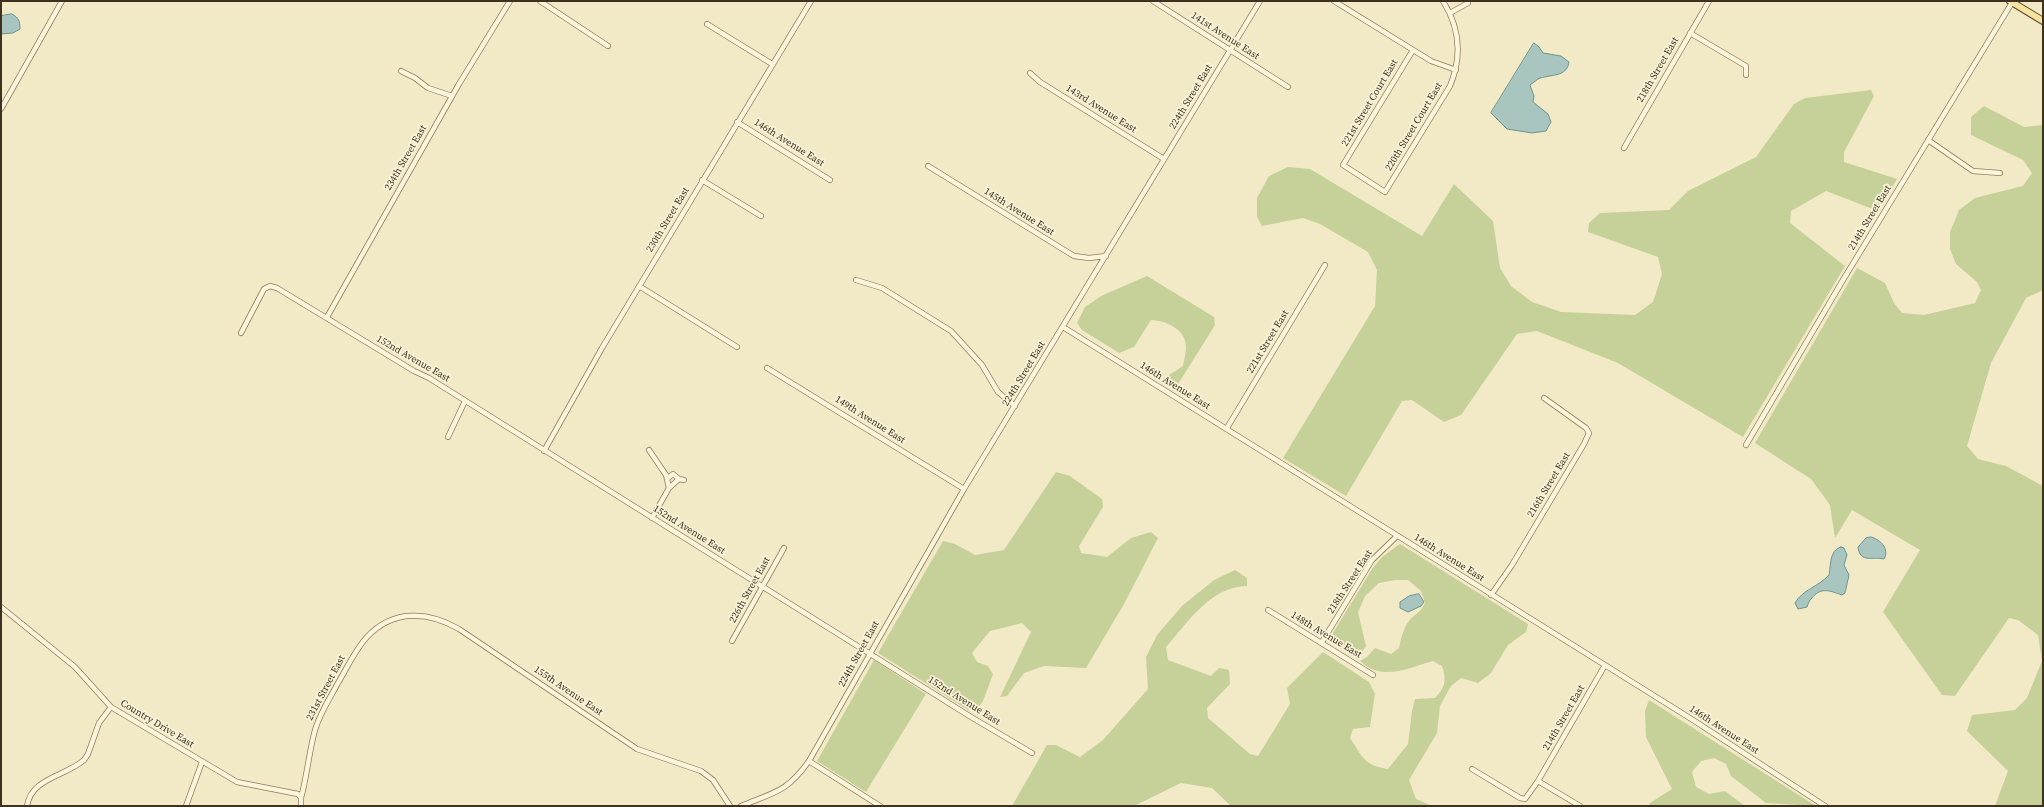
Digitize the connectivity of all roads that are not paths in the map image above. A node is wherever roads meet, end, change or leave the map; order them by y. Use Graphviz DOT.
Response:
graph roads {
  1 [pos="62,1"];
  2 [pos="510,1"];
  3 [pos="540,1"];
  4 [pos="811,1"];
  5 [pos="1153,1"];
  6 [pos="1260,1"];
  7 [pos="1334,1"];
  8 [pos="1443,1"];
  9 [pos="1709,1"];
  10 [pos="2012,2"];
  11 [pos="1468,3"];
  12 [pos="1450,13"];
  13 [pos="2043,21"];
  14 [pos="707,24"];
  15 [pos="1690,33"];
  16 [pos="608,46"];
  17 [pos="1413,50"];
  18 [pos="1230,51"];
  19 [pos="772,64"];
  20 [pos="1456,70"];
  21 [pos="401,71"];
  22 [pos="1030,72"];
  23 [pos="1746,75"];
  24 [pos="1288,87"];
  25 [pos="452,96"];
  26 [pos="1,110"];
  27 [pos="737,122"];
  28 [pos="1928,140"];
  29 [pos="1624,148"];
  30 [pos="1164,159"];
  31 [pos="928,166"];
  32 [pos="2000,173"];
  33 [pos="702,180"];
  34 [pos="830,180"];
  35 [pos="1385,192"];
  36 [pos="761,216"];
  37 [pos="1106,256"];
  38 [pos="1325,265"];
  39 [pos="856,280"];
  40 [pos="639,286"];
  41 [pos="327,317"];
  42 [pos="1063,327"];
  43 [pos="241,333"];
  44 [pos="737,347"];
  45 [pos="767,368"];
  46 [pos="1544,398"];
  47 [pos="464,401"];
  48 [pos="1014,406"];
  49 [pos="1227,428"];
  50 [pos="448,437"];
  51 [pos="1746,445"];
  52 [pos="649,450"];
  53 [pos="544,451"];
  54 [pos="668,478"];
  55 [pos="678,479"];
  56 [pos="684,480"];
  57 [pos="668,488"];
  58 [pos="964,489"];
  59 [pos="652,518"];
  60 [pos="1397,536"];
  61 [pos="784,548"];
  62 [pos="763,586"];
  63 [pos="1491,595"];
  64 [pos="1,607"];
  65 [pos="1268,610"];
  66 [pos="386,622"];
  67 [pos="732,641"];
  68 [pos="1322,642"];
  69 [pos="870,653"];
  70 [pos="1605,665"];
  71 [pos="1373,675"];
  72 [pos="111,707"];
  73 [pos="1032,753"];
  74 [pos="809,761"];
  75 [pos="202,762"];
  76 [pos="1472,769"];
  77 [pos="1538,781"];
  78 [pos="301,798"];
  79 [pos="27,806"];
  80 [pos="186,806"];
  81 [pos="301,806"];
  82 [pos="730,806"];
  83 [pos="741,806"];
  84 [pos="880,806"];
  85 [pos="1580,806"];
  86 [pos="1825,806"];
  1 -- 26 [label="street"];
  2 -- 25 [label="street, 234th Street East"];
  3 -- 16 [label="street"];
  4 -- 19 [label="street, 230th Street East"];
  5 -- 18 [label="street, 141st Avenue East"];
  6 -- 18 [label="street, 224th Street East"];
  7 -- 17 [label="street"];
  8 -- 12 [label="street, 220th Street Court East"];
  9 -- 15 [label="street, 218th Street East"];
  10 -- 13 [label="main road"];
  10 -- 28 [label="street, 214th Street East"];
  11 -- 12 [label="street"];
  12 -- 20 [label="street, 220th Street Court East"];
  14 -- 19 [label="street"];
  15 -- 23 [label="street"];
  15 -- 29 [label="street, 218th Street East"];
  17 -- 20 [label="street"];
  17 -- 35 [label="street, 221st Street Court East"];
  18 -- 24 [label="street, 141st Avenue East"];
  18 -- 30 [label="street, 224th Street East"];
  19 -- 27 [label="street, 230th Street East"];
  20 -- 35 [label="street, 220th Street Court East"];
  21 -- 25 [label="street"];
  22 -- 30 [label="street, 143rd Avenue East"];
  25 -- 41 [label="street, 234th Street East"];
  27 -- 33 [label="street, 230th Street East"];
  27 -- 34 [label="street, 146th Avenue East"];
  28 -- 32 [label="street"];
  28 -- 51 [label="street, 214th Street East"];
  30 -- 37 [label="street, 224th Street East"];
  31 -- 37 [label="street, 145th Avenue East"];
  33 -- 36 [label="street"];
  33 -- 40 [label="street, 230th Street East"];
  37 -- 42 [label="street, 224th Street East"];
  38 -- 49 [label="street, 221st Street East"];
  39 -- 48 [label="street"];
  40 -- 44 [label="street"];
  40 -- 53 [label="street, 230th Street East"];
  41 -- 43 [label="street"];
  41 -- 47 [label="street, 152nd Avenue East"];
  42 -- 48 [label="street, 224th Street East"];
  42 -- 49 [label="street, 146th Avenue East"];
  45 -- 58 [label="street, 149th Avenue East"];
  46 -- 63 [label="street, 216th Street East"];
  47 -- 50 [label="street"];
  47 -- 53 [label="street, 152nd Avenue East"];
  48 -- 58 [label="street, 224th Street East"];
  49 -- 60 [label="street, 146th Avenue East"];
  52 -- 54 [label="street"];
  53 -- 59 [label="street, 152nd Avenue East"];
  54 -- 55 [label="street"];
  54 -- 57 [label="street"];
  55 -- 56 [label="street"];
  55 -- 57 [label="street"];
  57 -- 59 [label="street"];
  58 -- 69 [label="street, 224th Street East"];
  59 -- 62 [label="street, 152nd Avenue East"];
  60 -- 63 [label="street, 146th Avenue East"];
  60 -- 68 [label="street, 218th Street East"];
  61 -- 62 [label="street, 226th Street East"];
  62 -- 67 [label="street, 226th Street East"];
  62 -- 69 [label="street, 152nd Avenue East"];
  63 -- 70 [label="street, 146th Avenue East"];
  64 -- 72 [label="street, Country Drive East"];
  65 -- 68 [label="street, 148th Avenue East"];
  66 -- 78 [label="street, 231st Street East"];
  66 -- 82 [label="street, 155th Avenue East"];
  68 -- 71 [label="street, 148th Avenue East"];
  69 -- 73 [label="street, 152nd Avenue East"];
  69 -- 74 [label="street, 224th Street East"];
  70 -- 77 [label="street, 214th Street East"];
  70 -- 86 [label="street, 146th Avenue East"];
  72 -- 75 [label="street, Country Drive East"];
  72 -- 79 [label="street"];
  74 -- 83 [label="street"];
  74 -- 84 [label="street"];
  75 -- 78 [label="street, Country Drive East"];
  75 -- 80 [label="street"];
  76 -- 77 [label="street"];
  77 -- 85 [label="street"];
  78 -- 81 [label="street"];
}
